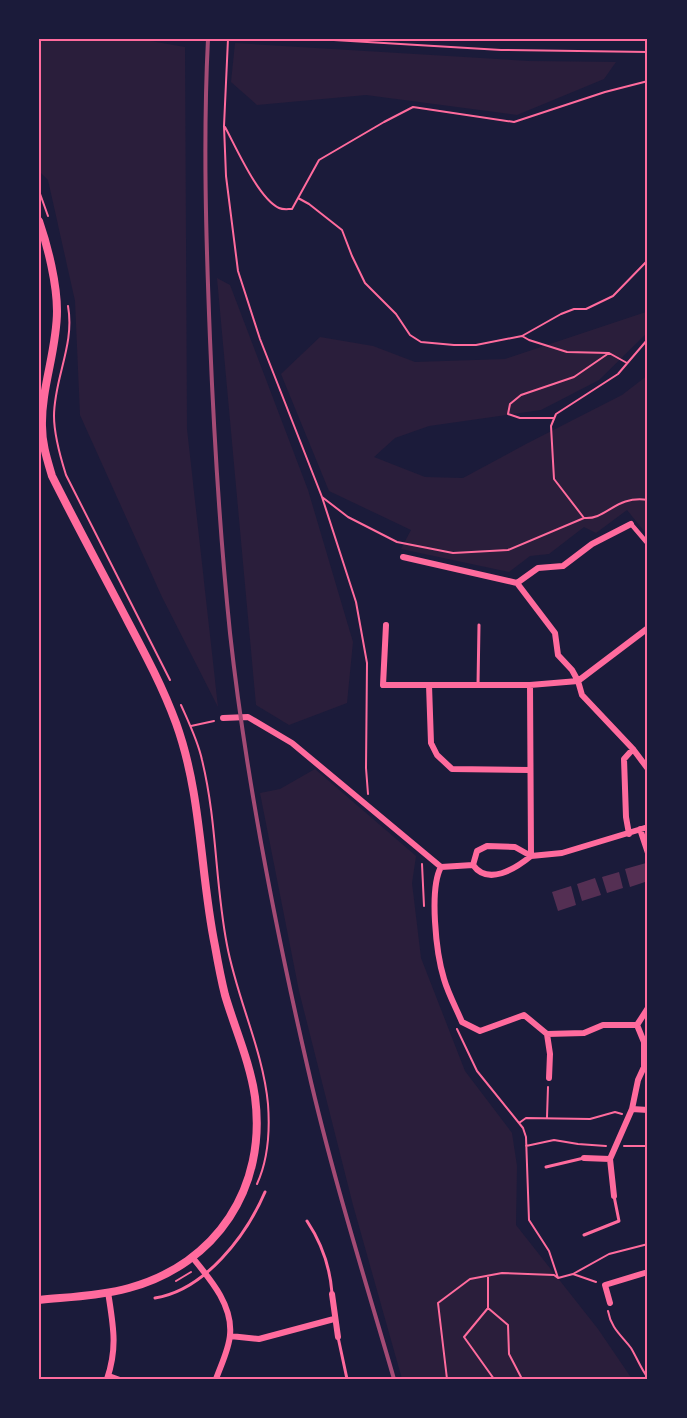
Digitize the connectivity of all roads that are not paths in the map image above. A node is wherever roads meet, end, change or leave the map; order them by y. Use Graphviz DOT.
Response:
graph roads {
  1 [pos="39,220"];
  2 [pos="631,524"];
  3 [pos="648,544"];
  4 [pos="404,557"];
  5 [pos="517,583"];
  6 [pos="386,625"];
  7 [pos="479,625"];
  8 [pos="647,630"];
  9 [pos="578,681"];
  10 [pos="429,685"];
  11 [pos="478,685"];
  12 [pos="530,685"];
  13 [pos="223,718"];
  14 [pos="633,749"];
  15 [pos="648,769"];
  16 [pos="530,770"];
  17 [pos="648,827"];
  18 [pos="640,829"];
  19 [pos="629,834"];
  20 [pos="648,853"];
  21 [pos="531,856"];
  22 [pos="473,865"];
  23 [pos="441,867"];
  24 [pos="648,1008"];
  25 [pos="637,1025"];
  26 [pos="547,1034"];
  27 [pos="549,1078"];
  28 [pos="648,1110"];
  29 [pos="630,1112"];
  30 [pos="584,1158"];
  31 [pos="610,1159"];
  32 [pos="546,1167"];
  33 [pos="266,1192"];
  34 [pos="614,1196"];
  35 [pos="307,1221"];
  36 [pos="584,1235"];
  37 [pos="192,1257"];
  38 [pos="648,1272"];
  39 [pos="206,1274"];
  40 [pos="108,1292"];
  41 [pos="332,1294"];
  42 [pos="155,1298"];
  43 [pos="39,1300"];
  44 [pos="609,1304"];
  45 [pos="334,1319"];
  46 [pos="230,1336"];
  47 [pos="338,1337"];
  48 [pos="107,1377"];
  49 [pos="121,1379"];
  50 [pos="216,1379"];
  51 [pos="347,1379"];
  1 -- 37 [label="street"];
  2 -- 3 [label="street"];
  2 -- 5 [label="street"];
  4 -- 5 [label="street"];
  5 -- 9 [label="street"];
  6 -- 10 [label="street"];
  7 -- 11 [label="lane"];
  8 -- 9 [label="street"];
  9 -- 12 [label="street"];
  9 -- 14 [label="street"];
  10 -- 11 [label="street"];
  10 -- 16 [label="street"];
  11 -- 12 [label="street"];
  12 -- 16 [label="street"];
  13 -- 23 [label="street"];
  14 -- 15 [label="street"];
  14 -- 19 [label="street"];
  16 -- 21 [label="street"];
  17 -- 18 [label="street"];
  18 -- 19 [label="street"];
  18 -- 20 [label="street"];
  19 -- 21 [label="street"];
  21 -- 22 [label="street"];
  21 -- 22 [label="street"];
  22 -- 23 [label="street"];
  23 -- 26 [label="street"];
  24 -- 25 [label="street"];
  25 -- 26 [label="street"];
  25 -- 29 [label="street"];
  26 -- 27 [label="street"];
  28 -- 29 [label="street"];
  29 -- 31 [label="street"];
  30 -- 31 [label="street"];
  30 -- 32 [label="lane"];
  31 -- 34 [label="street"];
  33 -- 39 [label="lane"];
  34 -- 36 [label="lane"];
  35 -- 41 [label="lane"];
  37 -- 39 [label="street"];
  37 -- 40 [label="street"];
  38 -- 44 [label="street"];
  39 -- 42 [label="lane"];
  39 -- 46 [label="street"];
  40 -- 43 [label="street"];
  40 -- 48 [label="street"];
  41 -- 45 [label="street"];
  45 -- 46 [label="street"];
  45 -- 47 [label="street"];
  46 -- 50 [label="street"];
  47 -- 51 [label="lane"];
  48 -- 49 [label="lane"];
}
